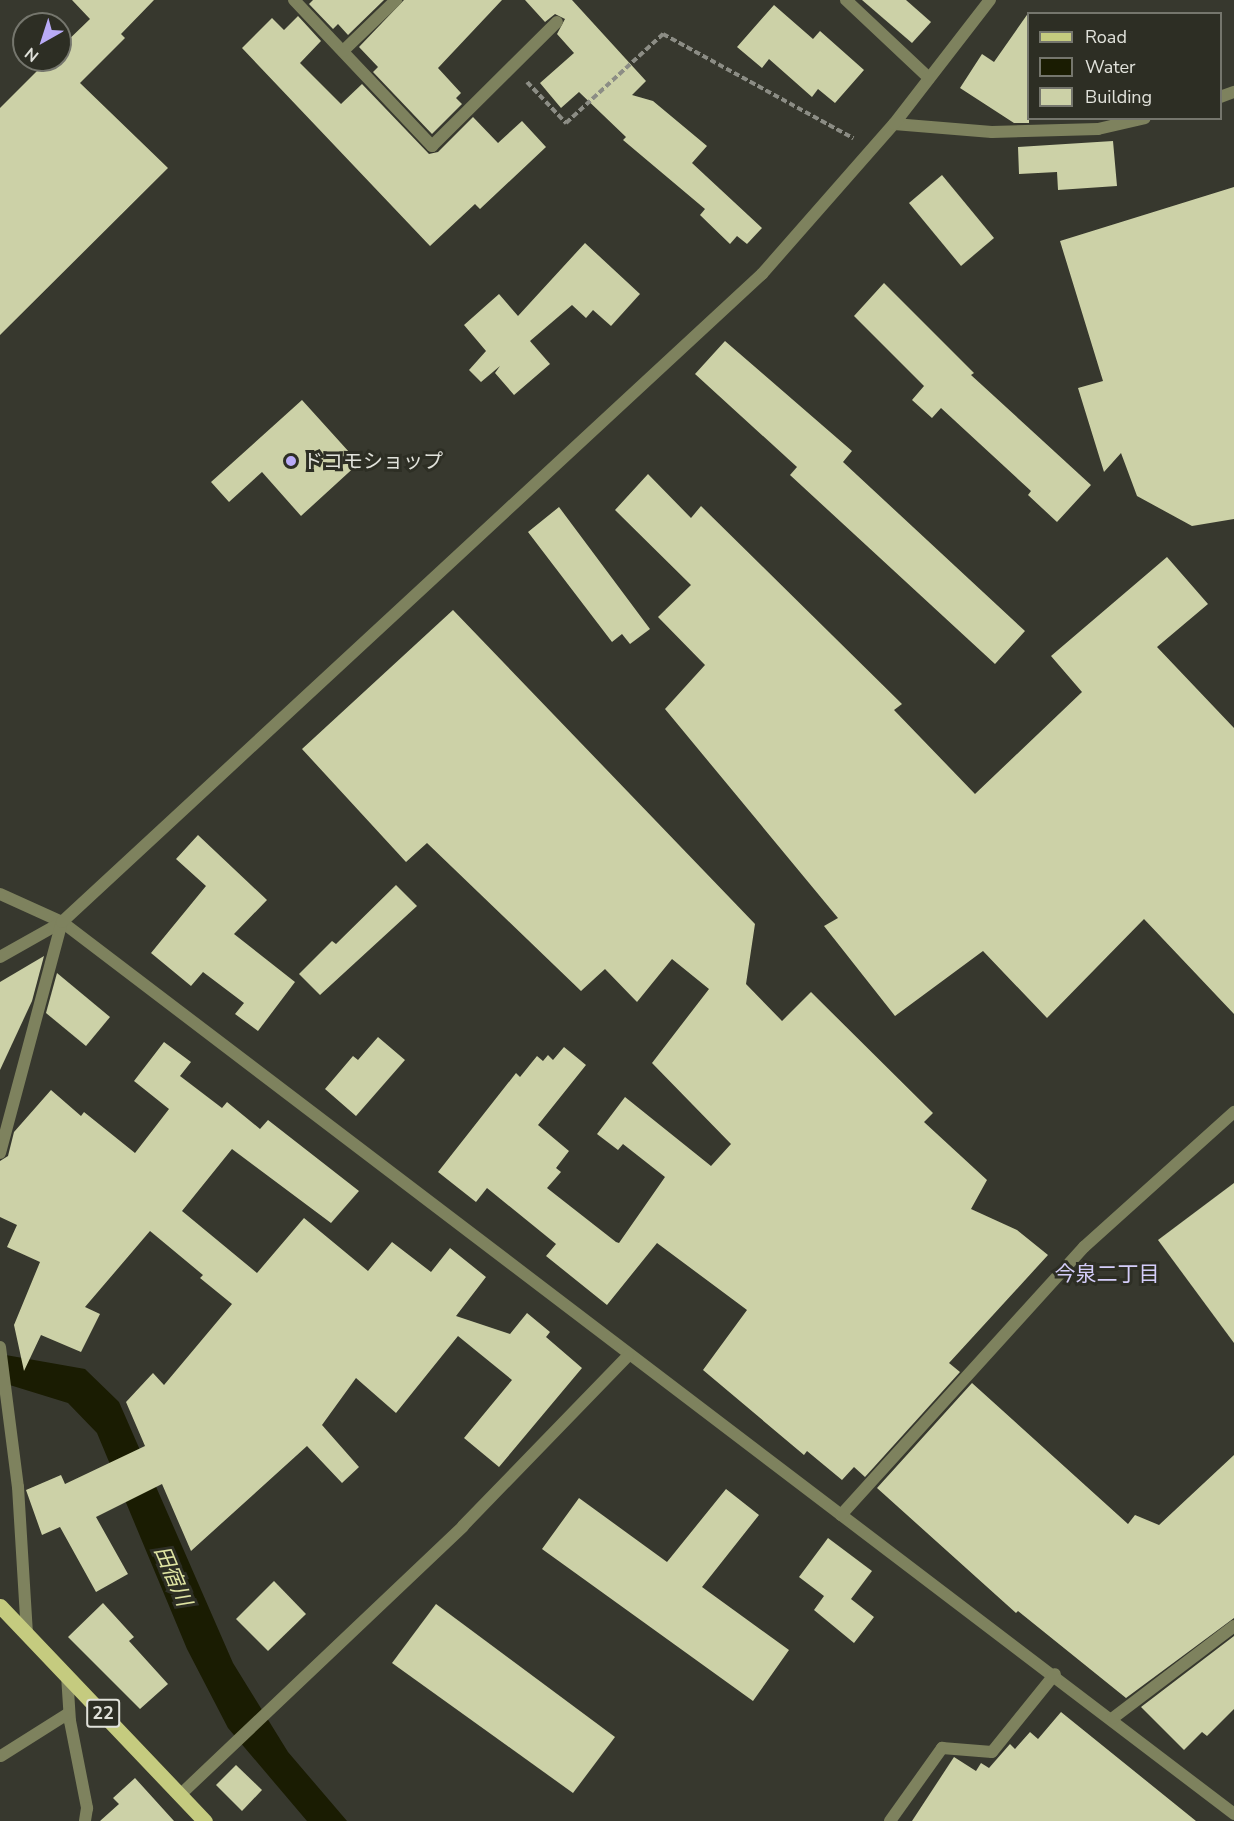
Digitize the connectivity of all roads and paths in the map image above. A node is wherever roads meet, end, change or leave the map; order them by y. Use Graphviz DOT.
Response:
graph roads {
  1 [pos="294,0"];
  2 [pos="396,0"];
  3 [pos="846,0"];
  4 [pos="990,0"];
  5 [pos="557,22"];
  6 [pos="342,51"];
  7 [pos="513,67"];
  8 [pos="929,78"];
  9 [pos="1136,120"];
  10 [pos="894,124"];
  11 [pos="872,149"];
  12 [pos="0,894"];
  13 [pos="62,922"];
  14 [pos="0,957"];
  15 [pos="1234,1112"];
  16 [pos="0,1153"];
  17 [pos="0,1347"];
  18 [pos="628,1356"];
  19 [pos="841,1515"];
  20 [pos="0,1606"];
  21 [pos="1234,1626"];
  22 [pos="27,1635"];
  23 [pos="1055,1674"];
  24 [pos="68,1675"];
  25 [pos="69,1713"];
  26 [pos="1113,1718"];
  27 [pos="1,1756"];
  28 [pos="180,1795"];
  29 [pos="1234,1814"];
  30 [pos="85,1821"];
  31 [pos="205,1821"];
  32 [pos="890,1821"];
  1 -- 6 [label="street"];
  2 -- 6 [label="street"];
  3 -- 8 [label="street"];
  4 -- 8 [label="street"];
  5 -- 7 [label="street"];
  6 -- 7 [label="street"];
  7 -- 11 [label="path"];
  8 -- 10 [label="street"];
  9 -- 10 [label="street"];
  10 -- 11 [label="street"];
  11 -- 13 [label="street"];
  12 -- 13 [label="street"];
  13 -- 14 [label="street"];
  13 -- 16 [label="street"];
  13 -- 18 [label="street"];
  15 -- 19 [label="street"];
  17 -- 22 [label="street"];
  18 -- 19 [label="street"];
  18 -- 28 [label="street"];
  19 -- 23 [label="street"];
  20 -- 22 [label="main road, 22"];
  21 -- 26 [label="street"];
  22 -- 24 [label="main road, 22"];
  23 -- 26 [label="street"];
  23 -- 32 [label="street"];
  24 -- 25 [label="street"];
  24 -- 28 [label="main road, 22"];
  25 -- 27 [label="street"];
  25 -- 30 [label="street"];
  26 -- 29 [label="street"];
  28 -- 31 [label="main road, 22"];
}
